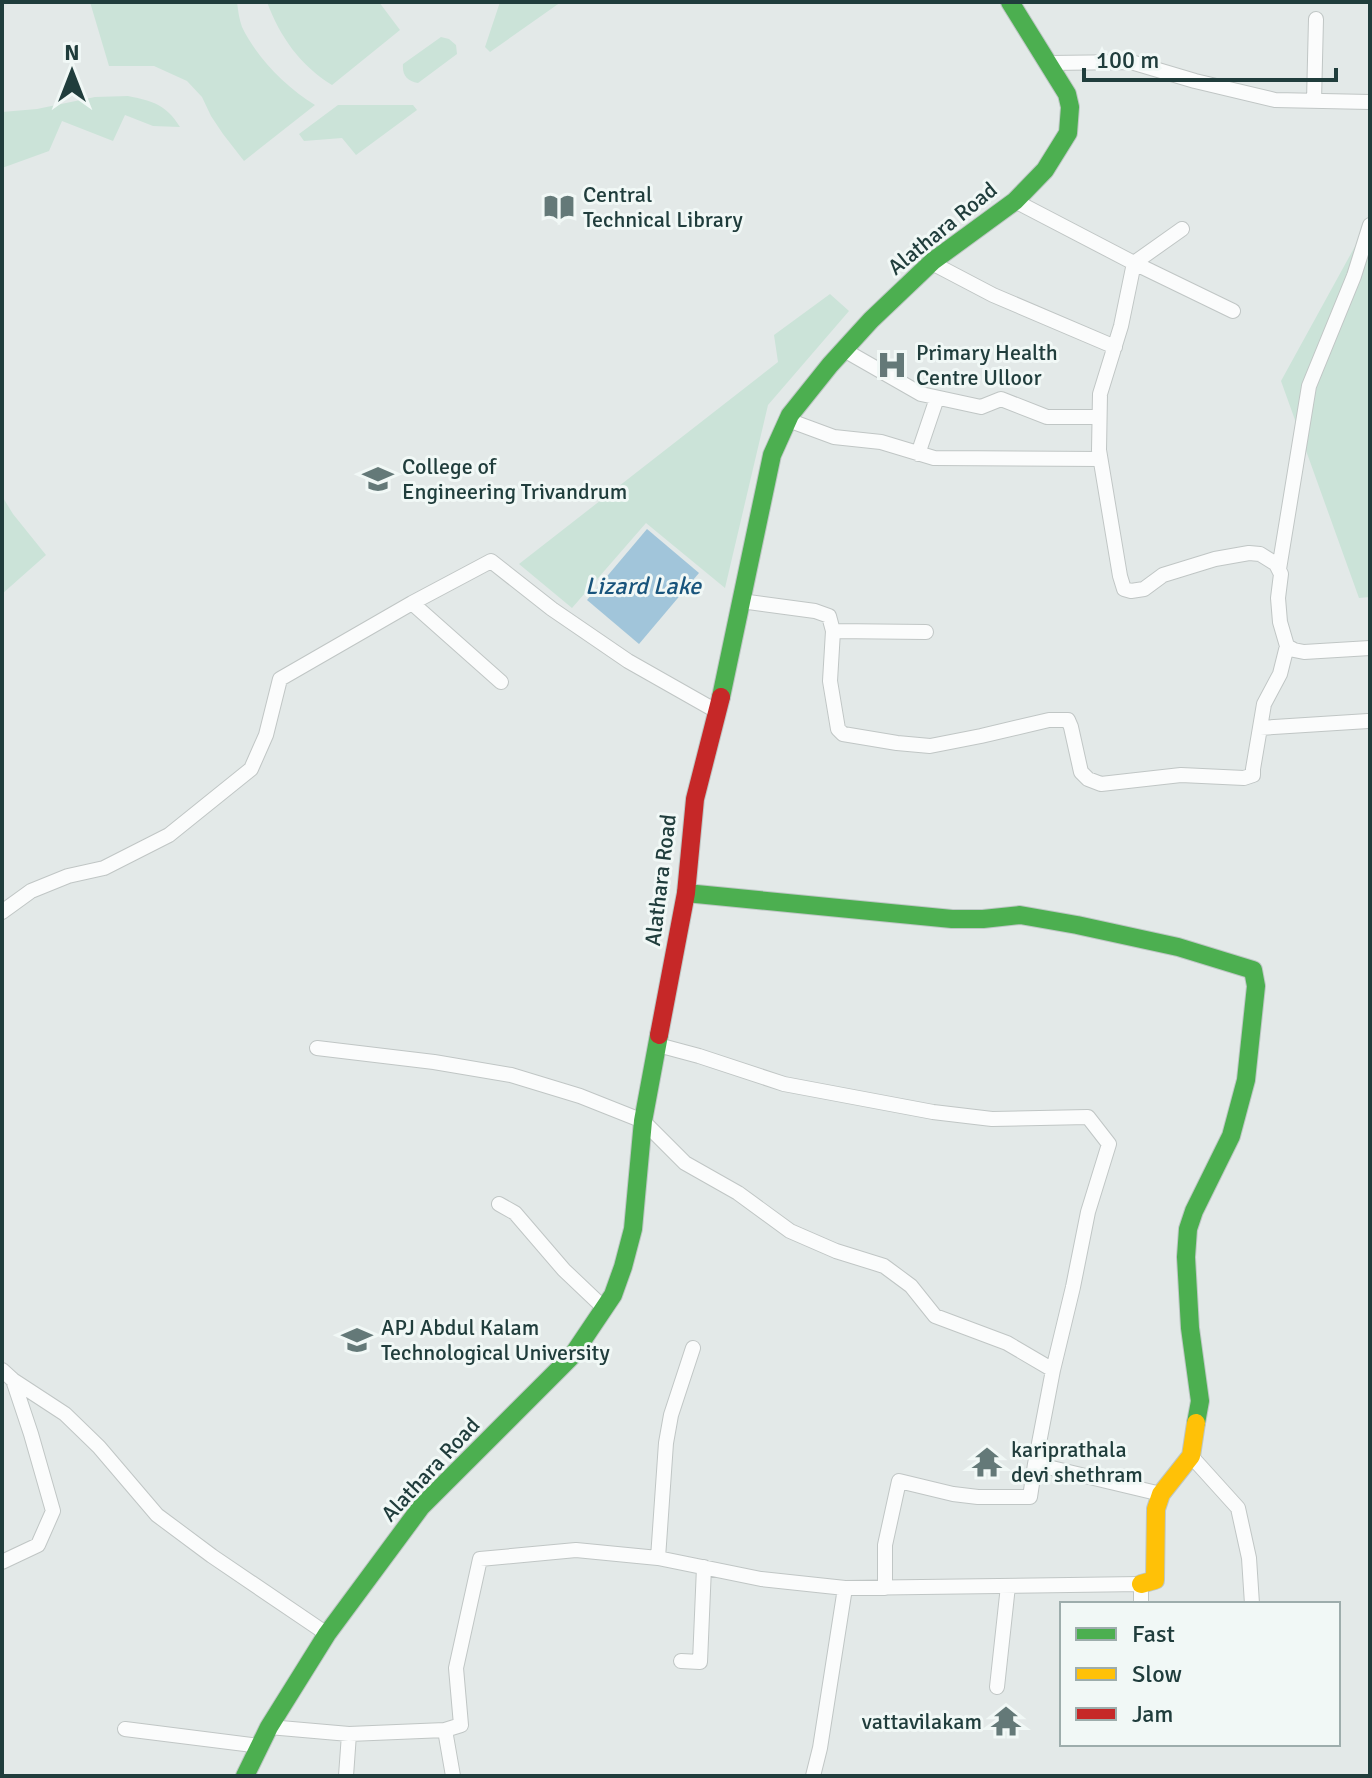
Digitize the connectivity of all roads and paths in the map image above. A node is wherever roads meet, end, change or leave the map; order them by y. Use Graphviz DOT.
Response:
graph roads {
  1 [pos="1010,2"];
  2 [pos="1316,19"];
  3 [pos="1049,63"];
  4 [pos="1314,101"];
  5 [pos="1370,102"];
  6 [pos="1015,201"];
  7 [pos="1370,225"];
  8 [pos="1182,229"];
  9 [pos="932,263"];
  10 [pos="1134,263"];
  11 [pos="1233,311"];
  12 [pos="1115,347"];
  13 [pos="844,350"];
  14 [pos="937,398"];
  15 [pos="1099,417"];
  16 [pos="788,420"];
  17 [pos="918,454"];
  18 [pos="1100,459"];
  19 [pos="1279,569"];
  20 [pos="741,601"];
  21 [pos="412,603"];
  22 [pos="833,631"];
  23 [pos="926,632"];
  24 [pos="1287,646"];
  25 [pos="1370,648"];
  26 [pos="501,682"];
  27 [pos="718,712"];
  28 [pos="1368,721"];
  29 [pos="1260,728"];
  30 [pos="686,893"];
  31 [pos="2,912"];
  32 [pos="658,1045"];
  33 [pos="317,1048"];
  34 [pos="643,1121"];
  35 [pos="499,1204"];
  36 [pos="604,1308"];
  37 [pos="693,1348"];
  38 [pos="1053,1370"];
  39 [pos="7,1375"];
  40 [pos="1191,1456"];
  41 [pos="1035,1464"];
  42 [pos="1161,1494"];
  43 [pos="658,1558"];
  44 [pos="2,1562"];
  45 [pos="704,1567"];
  46 [pos="1141,1584"];
  47 [pos="1008,1586"];
  48 [pos="845,1588"];
  49 [pos="885,1588"];
  50 [pos="1141,1602"];
  51 [pos="1252,1602"];
  52 [pos="327,1634"];
  53 [pos="681,1661"];
  54 [pos="997,1687"];
  55 [pos="269,1727"];
  56 [pos="125,1729"];
  57 [pos="445,1730"];
  58 [pos="349,1734"];
  59 [pos="260,1746"];
  60 [pos="245,1776"];
  61 [pos="346,1776"];
  62 [pos="453,1776"];
  63 [pos="813,1776"];
  1 -- 3 [label="street, Alathara Road"];
  2 -- 4 [label="street"];
  3 -- 4 [label="street"];
  3 -- 6 [label="street, Alathara Road"];
  4 -- 5 [label="street"];
  6 -- 9 [label="street, Alathara Road"];
  6 -- 10 [label="street"];
  7 -- 19 [label="street"];
  8 -- 10 [label="street"];
  9 -- 12 [label="street"];
  9 -- 13 [label="street, Alathara Road"];
  10 -- 11 [label="street"];
  10 -- 12 [label="street"];
  12 -- 15 [label="street"];
  13 -- 14 [label="street"];
  13 -- 16 [label="street, Alathara Road"];
  14 -- 15 [label="street"];
  14 -- 17 [label="street"];
  15 -- 18 [label="street"];
  16 -- 17 [label="street"];
  16 -- 20 [label="street, Alathara Road"];
  17 -- 18 [label="street"];
  18 -- 19 [label="street"];
  19 -- 24 [label="street"];
  20 -- 22 [label="street"];
  20 -- 27 [label="street, Alathara Road"];
  21 -- 26 [label="street"];
  21 -- 27 [label="street"];
  21 -- 31 [label="street"];
  22 -- 23 [label="street"];
  22 -- 29 [label="street"];
  24 -- 25 [label="street"];
  24 -- 29 [label="street"];
  27 -- 30 [label="street, Alathara Road"];
  28 -- 29 [label="street"];
  30 -- 32 [label="street, Alathara Road"];
  30 -- 40 [label="street"];
  32 -- 34 [label="street, Alathara Road"];
  32 -- 38 [label="street"];
  33 -- 34 [label="street"];
  34 -- 36 [label="street, Alathara Road"];
  34 -- 38 [label="street"];
  35 -- 36 [label="street"];
  36 -- 52 [label="street, Alathara Road"];
  37 -- 43 [label="street"];
  38 -- 41 [label="street"];
  39 -- 44 [label="street"];
  39 -- 52 [label="street"];
  40 -- 42 [label="street"];
  40 -- 51 [label="street"];
  41 -- 42 [label="street"];
  41 -- 49 [label="street"];
  42 -- 46 [label="street"];
  43 -- 45 [label="street"];
  43 -- 57 [label="street"];
  45 -- 48 [label="street"];
  45 -- 53 [label="street"];
  46 -- 47 [label="street"];
  46 -- 50 [label="street"];
  47 -- 49 [label="street"];
  47 -- 54 [label="street"];
  48 -- 49 [label="street"];
  48 -- 63 [label="street"];
  52 -- 55 [label="street, Alathara Road"];
  55 -- 58 [label="street"];
  55 -- 59 [label="street, Alathara Road"];
  56 -- 59 [label="street"];
  57 -- 58 [label="street"];
  57 -- 62 [label="street"];
  58 -- 61 [label="street"];
  59 -- 60 [label="street, Alathara Road"];
}
